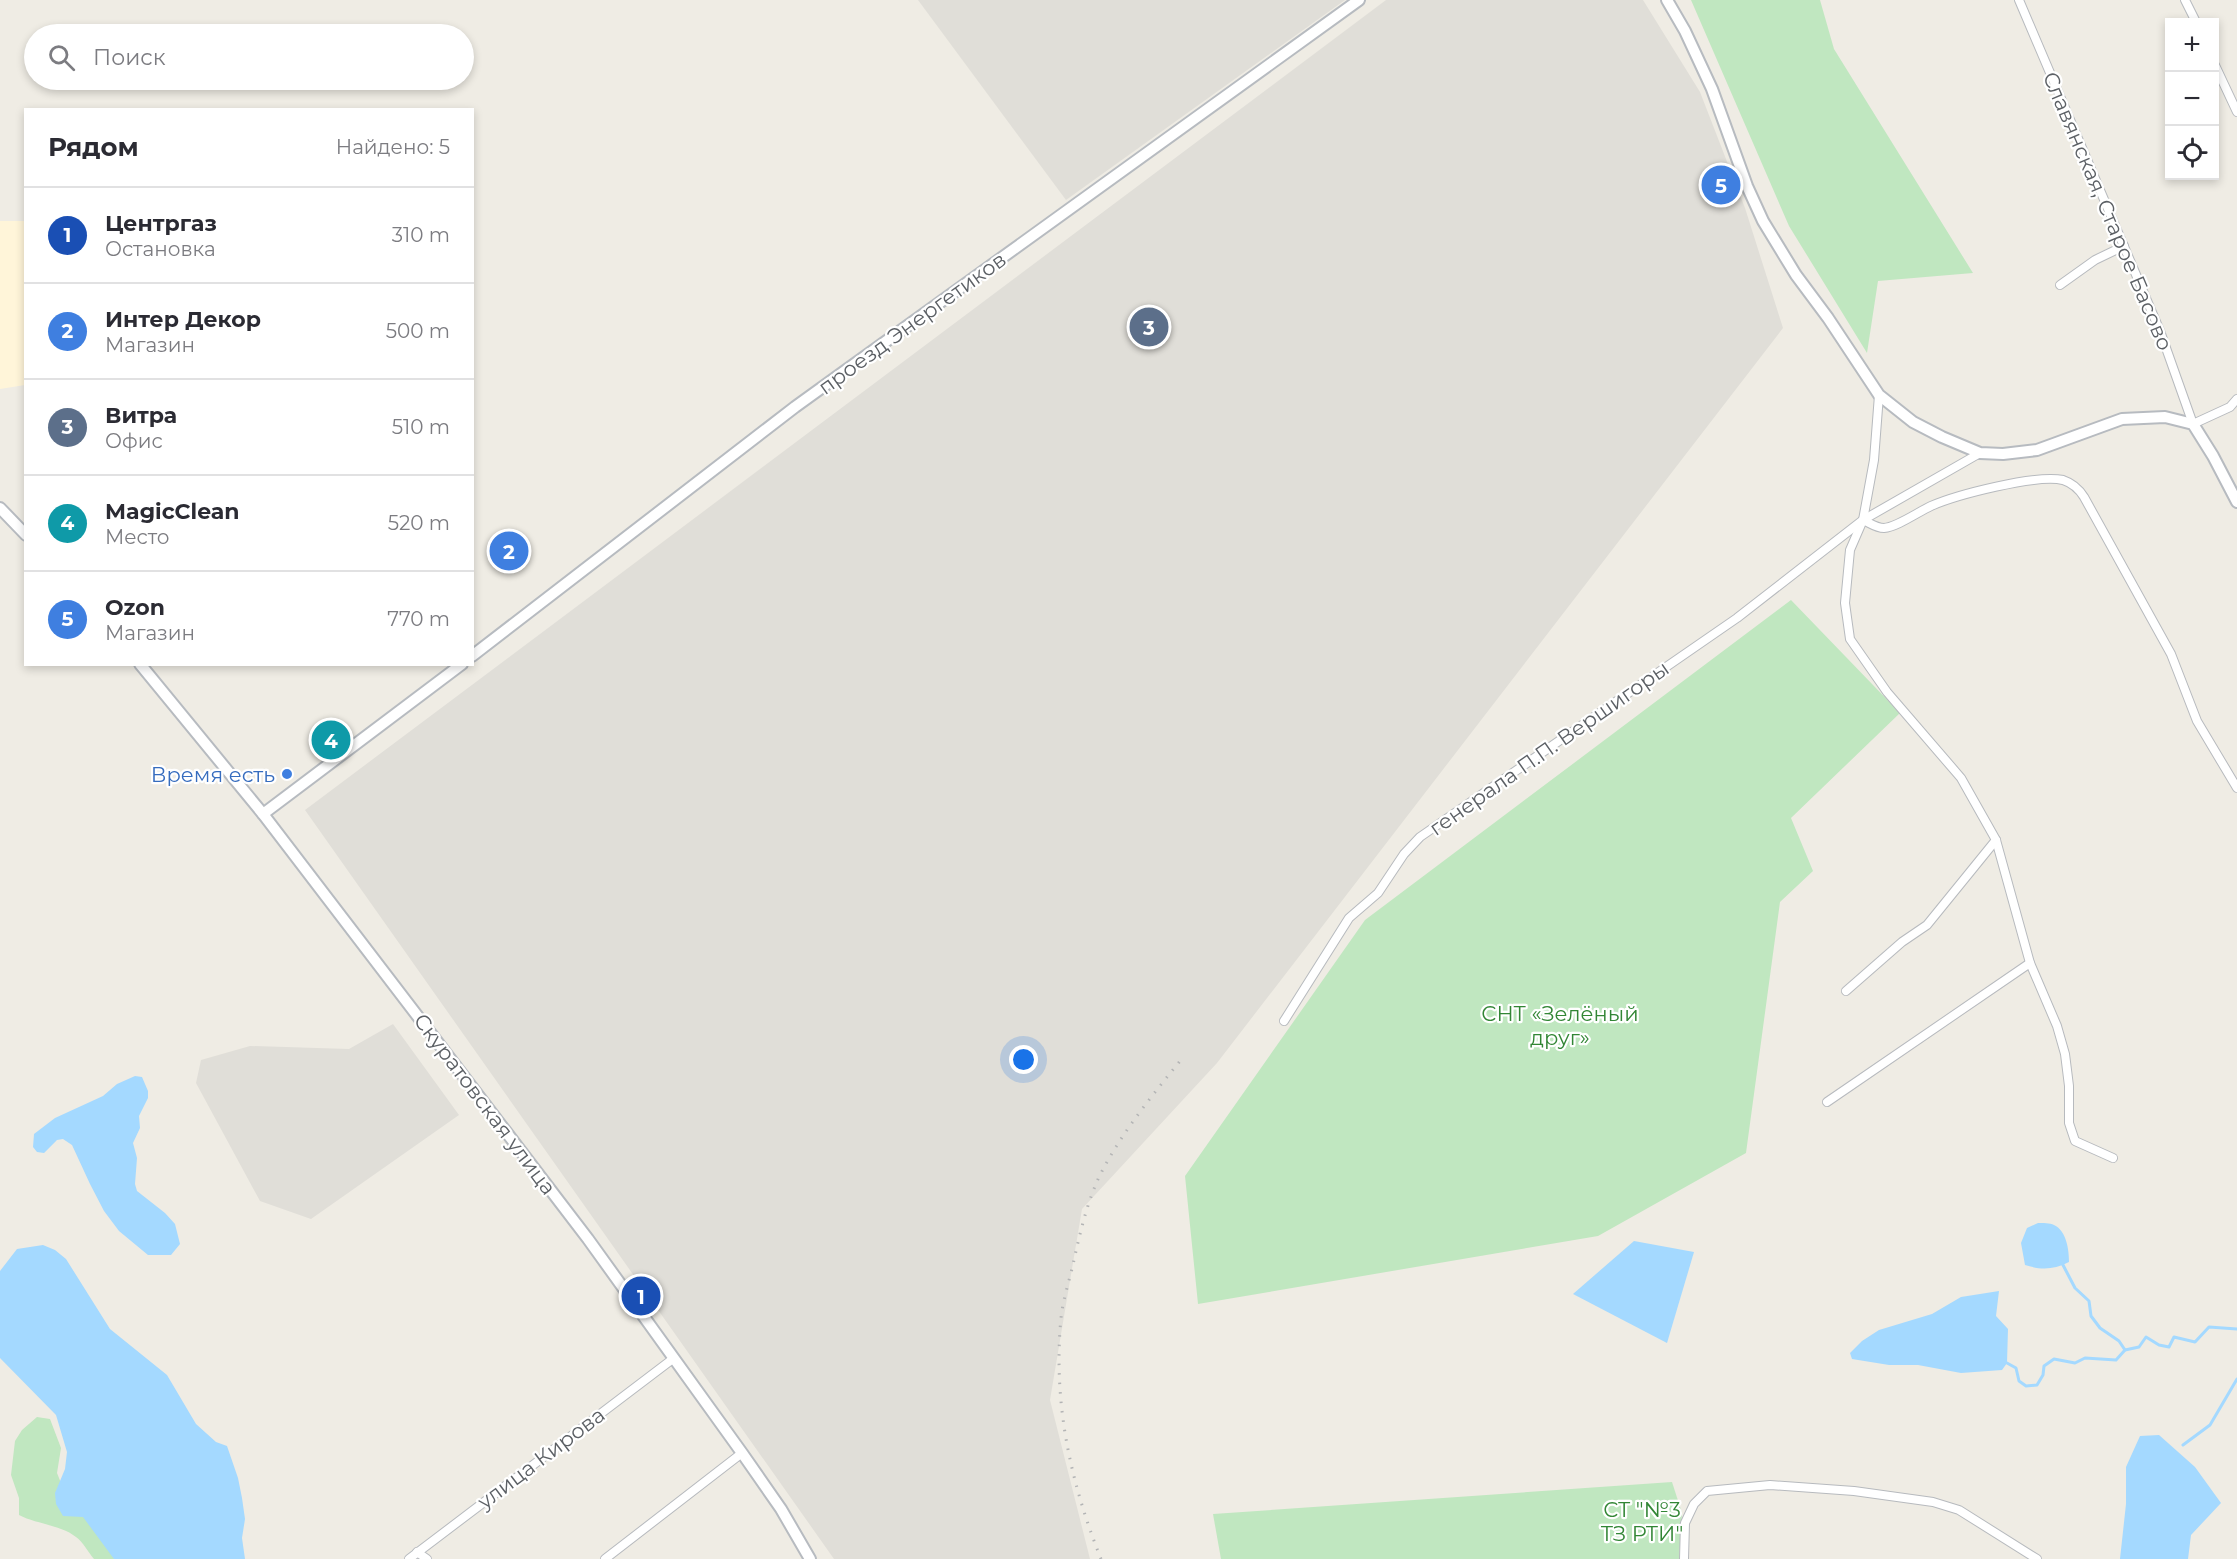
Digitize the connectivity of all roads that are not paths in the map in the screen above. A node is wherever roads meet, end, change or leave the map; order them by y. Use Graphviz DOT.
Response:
graph roads {
  1 [pos="1359,0"];
  2 [pos="1667,0"];
  3 [pos="2019,0"];
  4 [pos="2186,0"];
  5 [pos="2194,18"];
  6 [pos="2218,72"];
  7 [pos="2237,112"];
  8 [pos="2124,246"];
  9 [pos="2060,285"];
  10 [pos="1879,395"];
  11 [pos="2237,399"];
  12 [pos="2193,424"];
  13 [pos="1980,453"];
  14 [pos="2237,502"];
  15 [pos="0,508"];
  16 [pos="1863,520"];
  17 [pos="24,533"];
  18 [pos="474,654"];
  19 [pos="142,666"];
  20 [pos="459,666"];
  21 [pos="2237,788"];
  22 [pos="263,814"];
  23 [pos="1996,840"];
  24 [pos="2030,963"];
  25 [pos="1846,991"];
  26 [pos="1284,1021"];
  27 [pos="1827,1102"];
  28 [pos="2114,1158"];
  29 [pos="674,1358"];
  30 [pos="742,1452"];
  31 [pos="417,1552"];
  32 [pos="409,1559"];
  33 [pos="427,1559"];
  34 [pos="605,1559"];
  35 [pos="810,1559"];
  36 [pos="1684,1559"];
  37 [pos="2037,1559"];
  1 -- 18 [label="street, проезд Энергетиков"];
  2 -- 10 [label="street"];
  3 -- 8 [label="street, Славянская, Старое Басово"];
  4 -- 5 [label="street"];
  6 -- 7 [label="street"];
  8 -- 9 [label="street"];
  8 -- 12 [label="street, Славянская, Старое Басово"];
  10 -- 13 [label="street"];
  10 -- 16 [label="street"];
  11 -- 12 [label="street"];
  12 -- 13 [label="street"];
  12 -- 14 [label="street"];
  13 -- 16 [label="street, генерала П.П. Вершигоры"];
  15 -- 17 [label="street"];
  16 -- 21 [label="street"];
  16 -- 23 [label="street"];
  16 -- 26 [label="street, генерала П.П. Вершигоры"];
  19 -- 22 [label="street, Скуратовская улица"];
  20 -- 22 [label="street"];
  22 -- 29 [label="street, Скуратовская улица"];
  23 -- 24 [label="street"];
  23 -- 25 [label="street"];
  24 -- 27 [label="street"];
  24 -- 28 [label="street"];
  29 -- 30 [label="street, Скуратовская улица"];
  29 -- 31 [label="street, улица Кирова"];
  30 -- 34 [label="street"];
  30 -- 35 [label="street, Скуратовская улица"];
  31 -- 32 [label="street, улица Кирова"];
  31 -- 33 [label="street"];
  36 -- 37 [label="street"];
}
